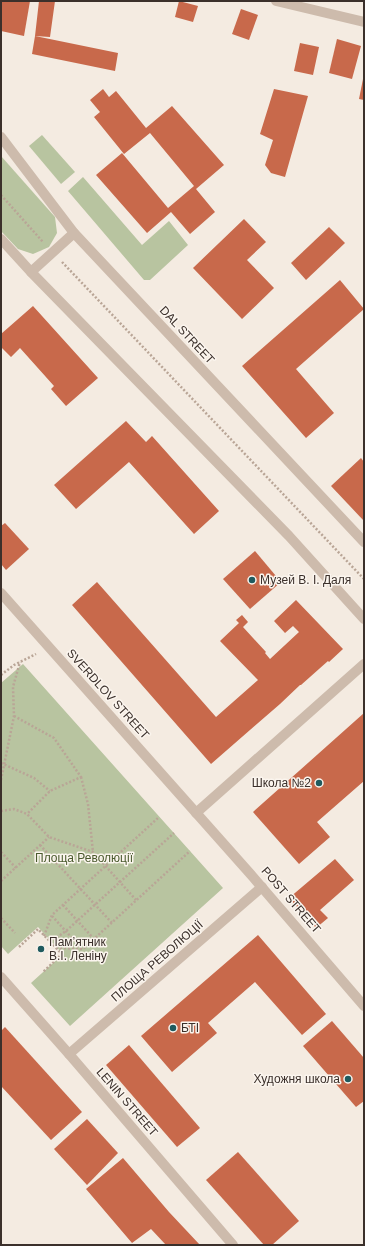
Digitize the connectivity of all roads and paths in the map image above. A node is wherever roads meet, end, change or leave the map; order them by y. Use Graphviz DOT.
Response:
graph roads {
  1 [pos="276,1"];
  2 [pos="364,22"];
  3 [pos="1,137"];
  4 [pos="1,195"];
  5 [pos="74,233"];
  6 [pos="1,239"];
  7 [pos="53,252"];
  8 [pos="31,272"];
  9 [pos="364,542"];
  10 [pos="364,579"];
  11 [pos="1,593"];
  12 [pos="364,619"];
  13 [pos="49,648"];
  14 [pos="20,662"];
  15 [pos="364,664"];
  16 [pos="1,676"];
  17 [pos="14,716"];
  18 [pos="3,764"];
  19 [pos="81,777"];
  20 [pos="1,780"];
  21 [pos="50,791"];
  22 [pos="1,810"];
  23 [pos="196,813"];
  24 [pos="27,814"];
  25 [pos="159,817"];
  26 [pos="174,833"];
  27 [pos="49,837"];
  28 [pos="40,845"];
  29 [pos="190,851"];
  30 [pos="1,852"];
  31 [pos="93,852"];
  32 [pos="106,866"];
  33 [pos="16,868"];
  34 [pos="1,881"];
  35 [pos="120,882"];
  36 [pos="262,887"];
  37 [pos="81,889"];
  38 [pos="136,900"];
  39 [pos="63,905"];
  40 [pos="95,905"];
  41 [pos="52,916"];
  42 [pos="1,918"];
  43 [pos="78,921"];
  44 [pos="112,923"];
  45 [pos="66,931"];
  46 [pos="15,933"];
  47 [pos="44,936"];
  48 [pos="94,939"];
  49 [pos="50,942"];
  50 [pos="19,946"];
  51 [pos="56,948"];
  52 [pos="83,949"];
  53 [pos="43,972"];
  54 [pos="2,980"];
  55 [pos="364,1006"];
  56 [pos="69,1054"];
  57 [pos="233,1245"];
  1 -- 2 [label="street"];
  3 -- 5 [label="street, DAL STREET"];
  4 -- 7 [label="path"];
  5 -- 7 [label="street"];
  5 -- 9 [label="street, DAL STREET"];
  6 -- 8 [label="street"];
  7 -- 8 [label="street"];
  7 -- 10 [label="path"];
  8 -- 12 [label="street"];
  11 -- 13 [label="street, SVERDLOV STREET"];
  13 -- 14 [label="path"];
  13 -- 23 [label="street, SVERDLOV STREET"];
  14 -- 16 [label="path"];
  14 -- 17 [label="path"];
  15 -- 23 [label="street"];
  17 -- 18 [label="path"];
  17 -- 19 [label="path"];
  18 -- 20 [label="path"];
  18 -- 21 [label="path"];
  19 -- 21 [label="path"];
  19 -- 31 [label="path"];
  21 -- 24 [label="path"];
  22 -- 24 [label="path"];
  23 -- 36 [label="street, POST STREET"];
  24 -- 27 [label="path"];
  25 -- 32 [label="path"];
  26 -- 35 [label="path"];
  27 -- 28 [label="path"];
  27 -- 31 [label="path"];
  28 -- 33 [label="path"];
  28 -- 37 [label="path"];
  29 -- 38 [label="path"];
  30 -- 33 [label="path"];
  31 -- 32 [label="path"];
  32 -- 35 [label="path"];
  32 -- 37 [label="path"];
  33 -- 34 [label="path"];
  35 -- 38 [label="path"];
  35 -- 40 [label="path"];
  36 -- 55 [label="street, POST STREET"];
  36 -- 56 [label="street, ПЛОЩА РЕВОЛЮЦІЇ"];
  37 -- 39 [label="path"];
  37 -- 40 [label="path"];
  38 -- 44 [label="path"];
  39 -- 41 [label="path"];
  39 -- 43 [label="path"];
  40 -- 43 [label="path"];
  40 -- 44 [label="path"];
  41 -- 45 [label="path"];
  41 -- 47 [label="path"];
  42 -- 46 [label="path"];
  43 -- 45 [label="path"];
  43 -- 48 [label="path"];
  44 -- 48 [label="path"];
  45 -- 49 [label="path"];
  45 -- 52 [label="path"];
  47 -- 49 [label="path"];
  47 -- 50 [label="path"];
  48 -- 52 [label="path"];
  49 -- 51 [label="path"];
  51 -- 52 [label="path"];
  51 -- 53 [label="path"];
  54 -- 56 [label="street, LENIN STREET"];
  56 -- 57 [label="street, LENIN STREET"];
}
